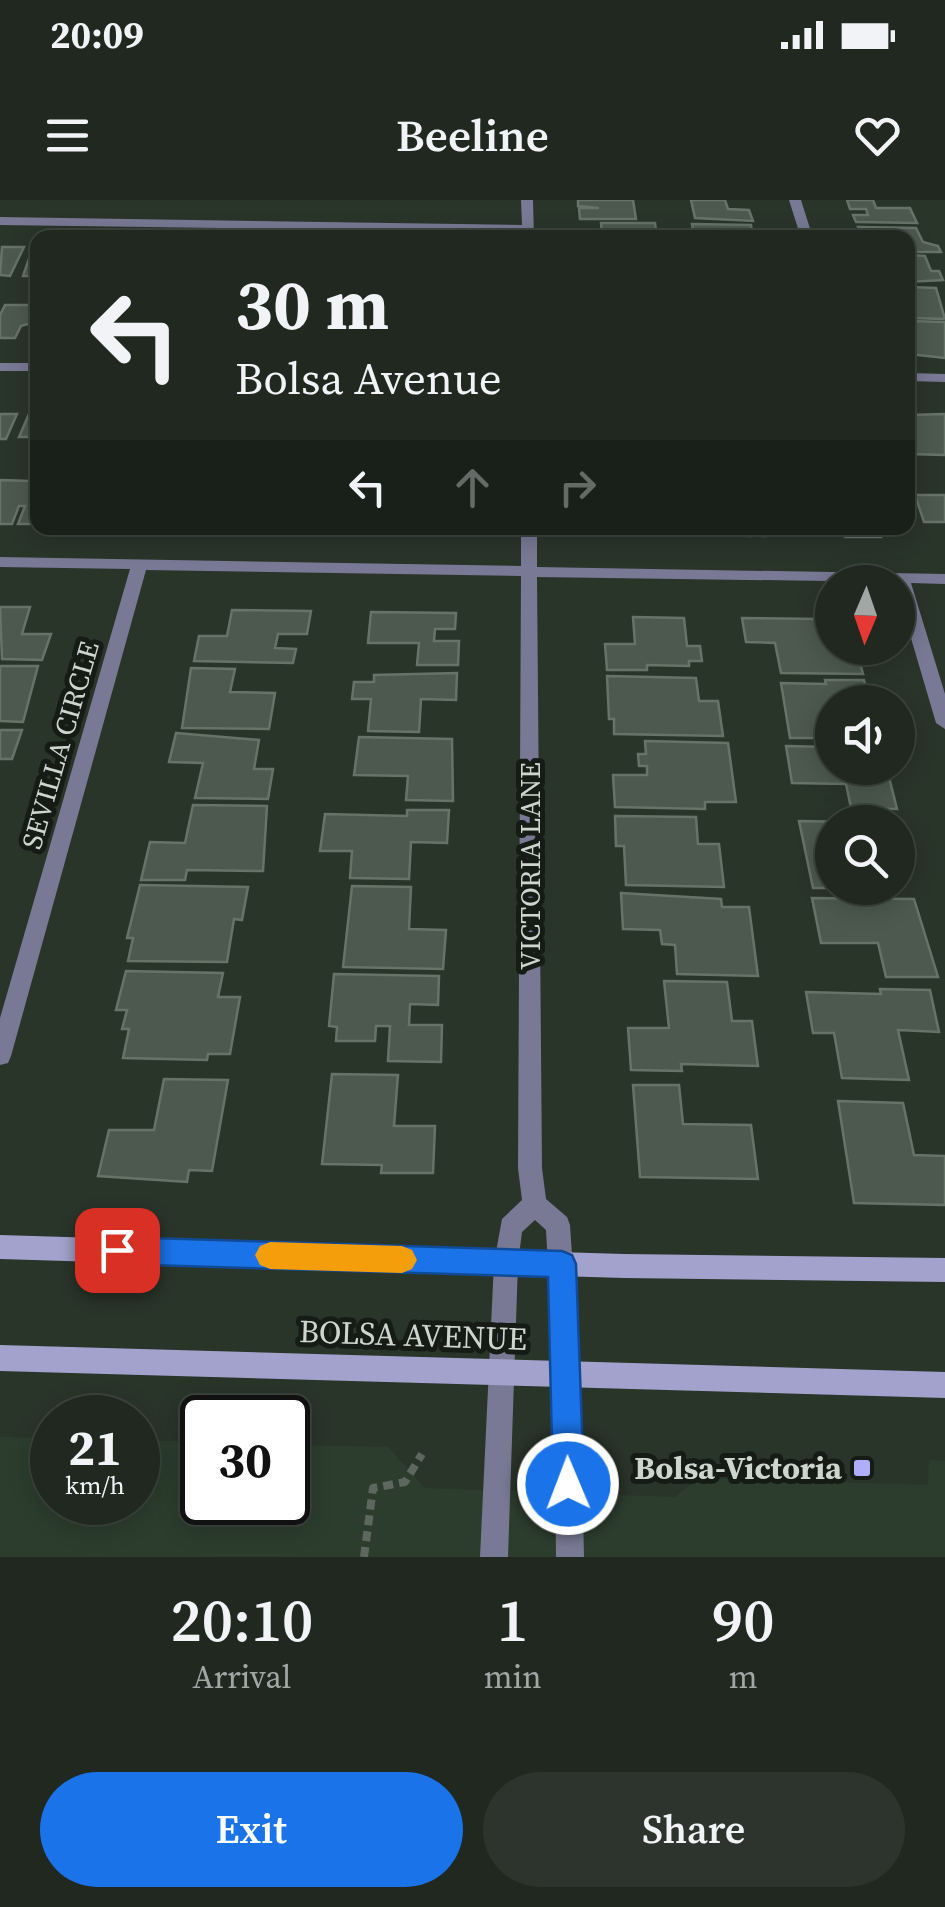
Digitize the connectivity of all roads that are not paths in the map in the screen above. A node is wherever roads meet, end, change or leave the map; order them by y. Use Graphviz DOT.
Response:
graph roads {
  1 [pos="527,200"];
  2 [pos="796,200"];
  3 [pos="0,221"];
  4 [pos="396,230"];
  5 [pos="528,230"];
  6 [pos="805,230"];
  7 [pos="0,367"];
  8 [pos="30,367"];
  9 [pos="915,377"];
  10 [pos="945,378"];
  11 [pos="530,535"];
  12 [pos="0,562"];
  13 [pos="140,564"];
  14 [pos="529,572"];
  15 [pos="815,577"];
  16 [pos="915,578"];
  17 [pos="945,579"];
  18 [pos="915,624"];
  19 [pos="945,723"];
  20 [pos="0,1056"];
  21 [pos="535,1204"];
  22 [pos="0,1247"];
  23 [pos="506,1263"];
  24 [pos="562,1264"];
  25 [pos="945,1270"];
  26 [pos="0,1358"];
  27 [pos="503,1374"];
  28 [pos="568,1374"];
  29 [pos="945,1385"];
  30 [pos="494,1557"];
  31 [pos="570,1557"];
  1 -- 5 [label="street"];
  2 -- 6 [label="street"];
  3 -- 4 [label="street"];
  7 -- 8 [label="street"];
  9 -- 10 [label="street"];
  11 -- 14 [label="street, VICTORIA LANE"];
  12 -- 13 [label="street"];
  13 -- 14 [label="street"];
  13 -- 20 [label="street, SEVILLA CIRCLE"];
  14 -- 15 [label="street"];
  14 -- 21 [label="street, VICTORIA LANE"];
  16 -- 17 [label="street"];
  18 -- 19 [label="street"];
  21 -- 23 [label="street"];
  21 -- 24 [label="street, VICTORIA LANE"];
  22 -- 23 [label="main road"];
  23 -- 24 [label="main road"];
  23 -- 27 [label="street"];
  24 -- 25 [label="main road"];
  24 -- 28 [label="street, VICTORIA LANE"];
  26 -- 27 [label="main road, BOLSA AVENUE"];
  27 -- 28 [label="main road, BOLSA AVENUE"];
  27 -- 30 [label="street"];
  28 -- 29 [label="main road, BOLSA AVENUE"];
  28 -- 31 [label="street, VICTORIA LANE"];
}
